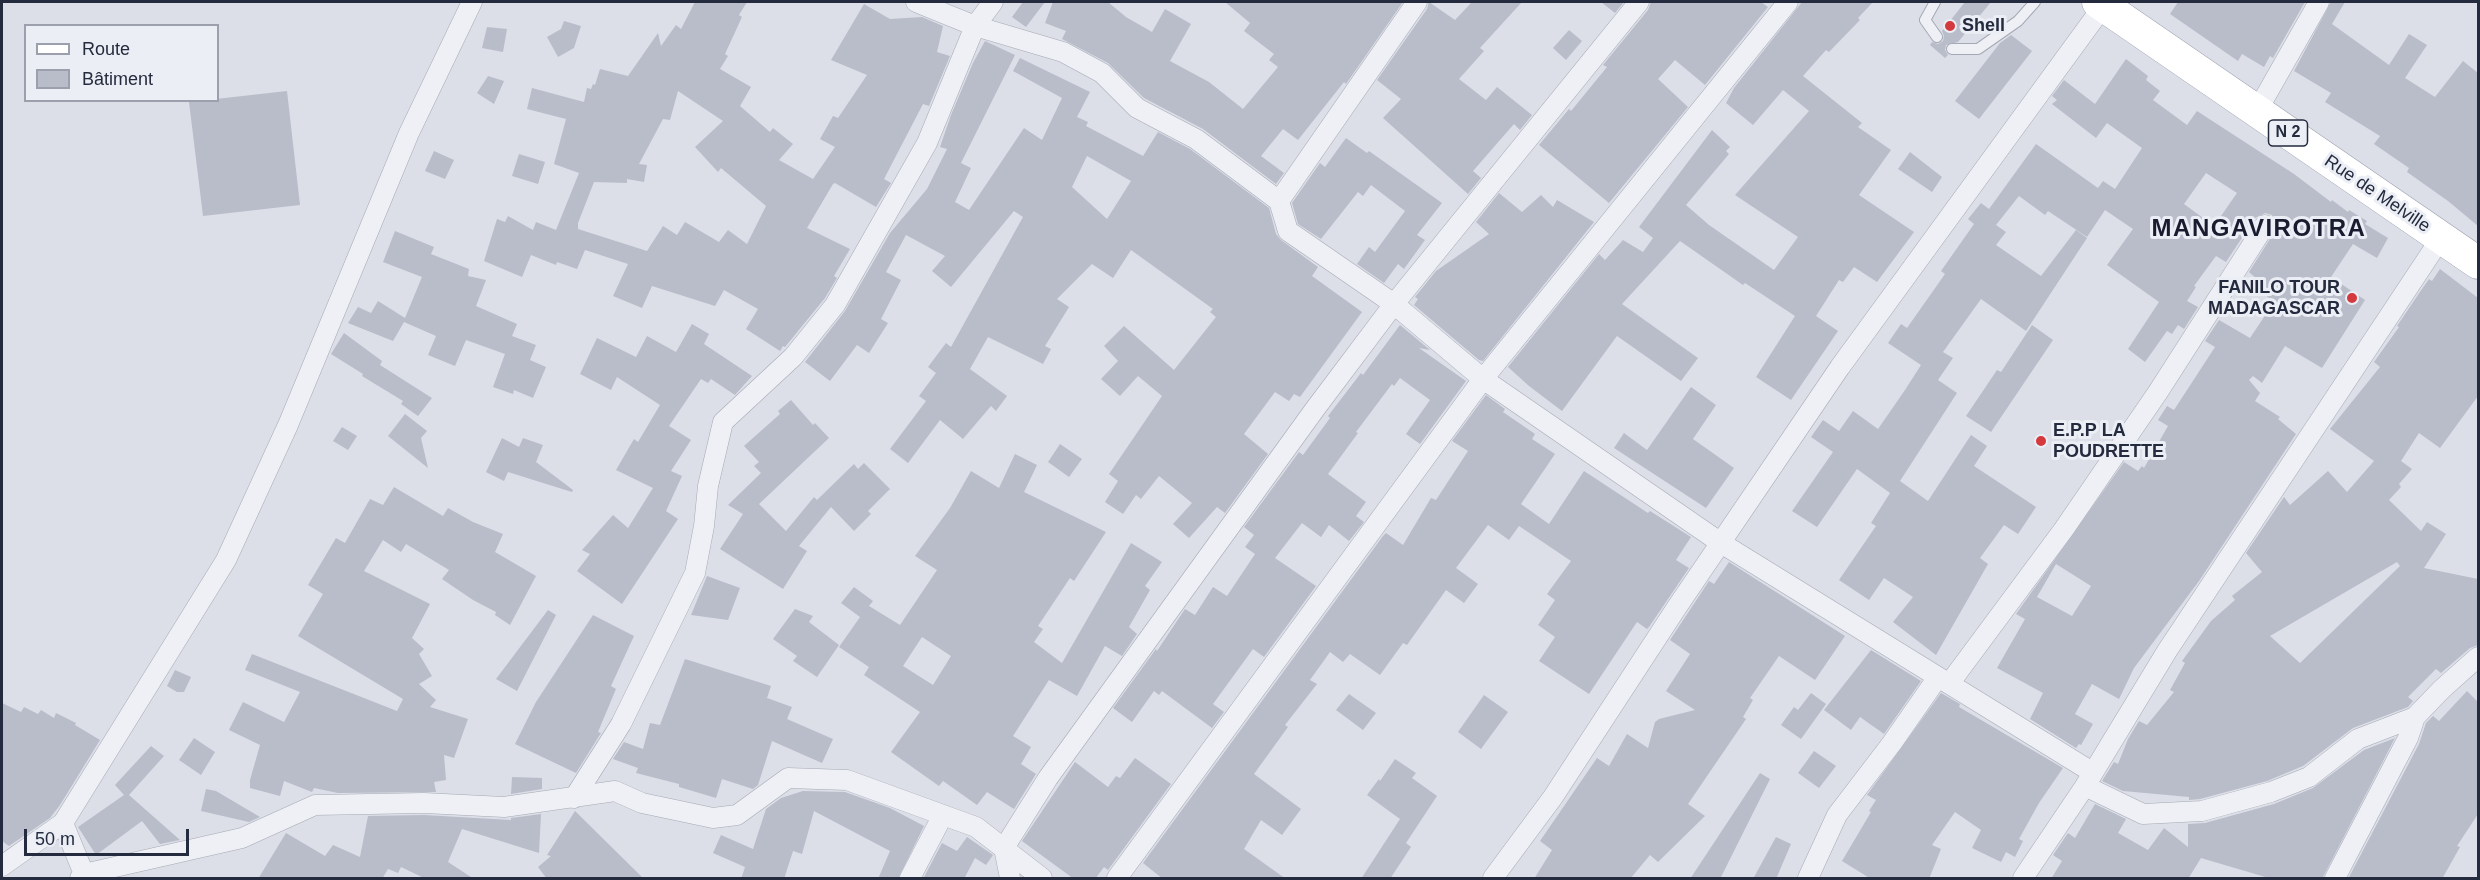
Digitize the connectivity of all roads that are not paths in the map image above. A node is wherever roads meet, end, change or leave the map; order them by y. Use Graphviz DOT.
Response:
graph roads {
  1 [pos="472,2"];
  2 [pos="916,2"];
  3 [pos="993,2"];
  4 [pos="1417,2"];
  5 [pos="1638,2"];
  6 [pos="1788,2"];
  7 [pos="1935,2"];
  8 [pos="2035,2"];
  9 [pos="2319,2"];
  10 [pos="2101,3"];
  11 [pos="975,26"];
  12 [pos="1937,37"];
  13 [pos="1953,49"];
  14 [pos="2257,111"];
  15 [pos="1279,201"];
  16 [pos="2265,225"];
  17 [pos="2441,238"];
  18 [pos="2478,263"];
  19 [pos="1394,304"];
  20 [pos="1483,379"];
  21 [pos="1721,543"];
  22 [pos="2478,657"];
  23 [pos="1943,680"];
  24 [pos="2415,717"];
  25 [pos="2089,779"];
  26 [pos="574,798"];
  27 [pos="943,815"];
  28 [pos="63,823"];
  29 [pos="1004,848"];
  30 [pos="2,866"];
  31 [pos="82,876"];
  32 [pos="910,879"];
  33 [pos="1010,879"];
  34 [pos="1042,879"];
  35 [pos="1117,879"];
  36 [pos="1493,879"];
  37 [pos="1808,879"];
  38 [pos="2023,879"];
  39 [pos="2335,879"];
  1 -- 28 [label="street"];
  2 -- 11 [label="street"];
  3 -- 11 [label="street"];
  4 -- 15 [label="street"];
  5 -- 19 [label="street"];
  6 -- 20 [label="street"];
  7 -- 12 [label="lane"];
  8 -- 13 [label="lane"];
  9 -- 14 [label="street"];
  10 -- 14 [label="main road, Rue de Melville / N 2"];
  10 -- 21 [label="street"];
  11 -- 15 [label="street"];
  11 -- 26 [label="street"];
  14 -- 17 [label="main road, Rue de Melville / N 2"];
  15 -- 19 [label="street"];
  16 -- 23 [label="street"];
  17 -- 18 [label="main road, Rue de Melville / N 2"];
  17 -- 25 [label="street"];
  19 -- 20 [label="street"];
  19 -- 29 [label="street"];
  20 -- 21 [label="street"];
  20 -- 35 [label="street"];
  21 -- 23 [label="street"];
  21 -- 36 [label="street"];
  22 -- 24 [label="street"];
  23 -- 25 [label="street"];
  23 -- 37 [label="street"];
  24 -- 25 [label="street"];
  24 -- 39 [label="street"];
  25 -- 38 [label="street"];
  26 -- 27 [label="street"];
  26 -- 31 [label="street"];
  27 -- 29 [label="street"];
  27 -- 32 [label="street"];
  28 -- 30 [label="street"];
  28 -- 31 [label="street"];
  29 -- 33 [label="street"];
  29 -- 34 [label="street"];
}
